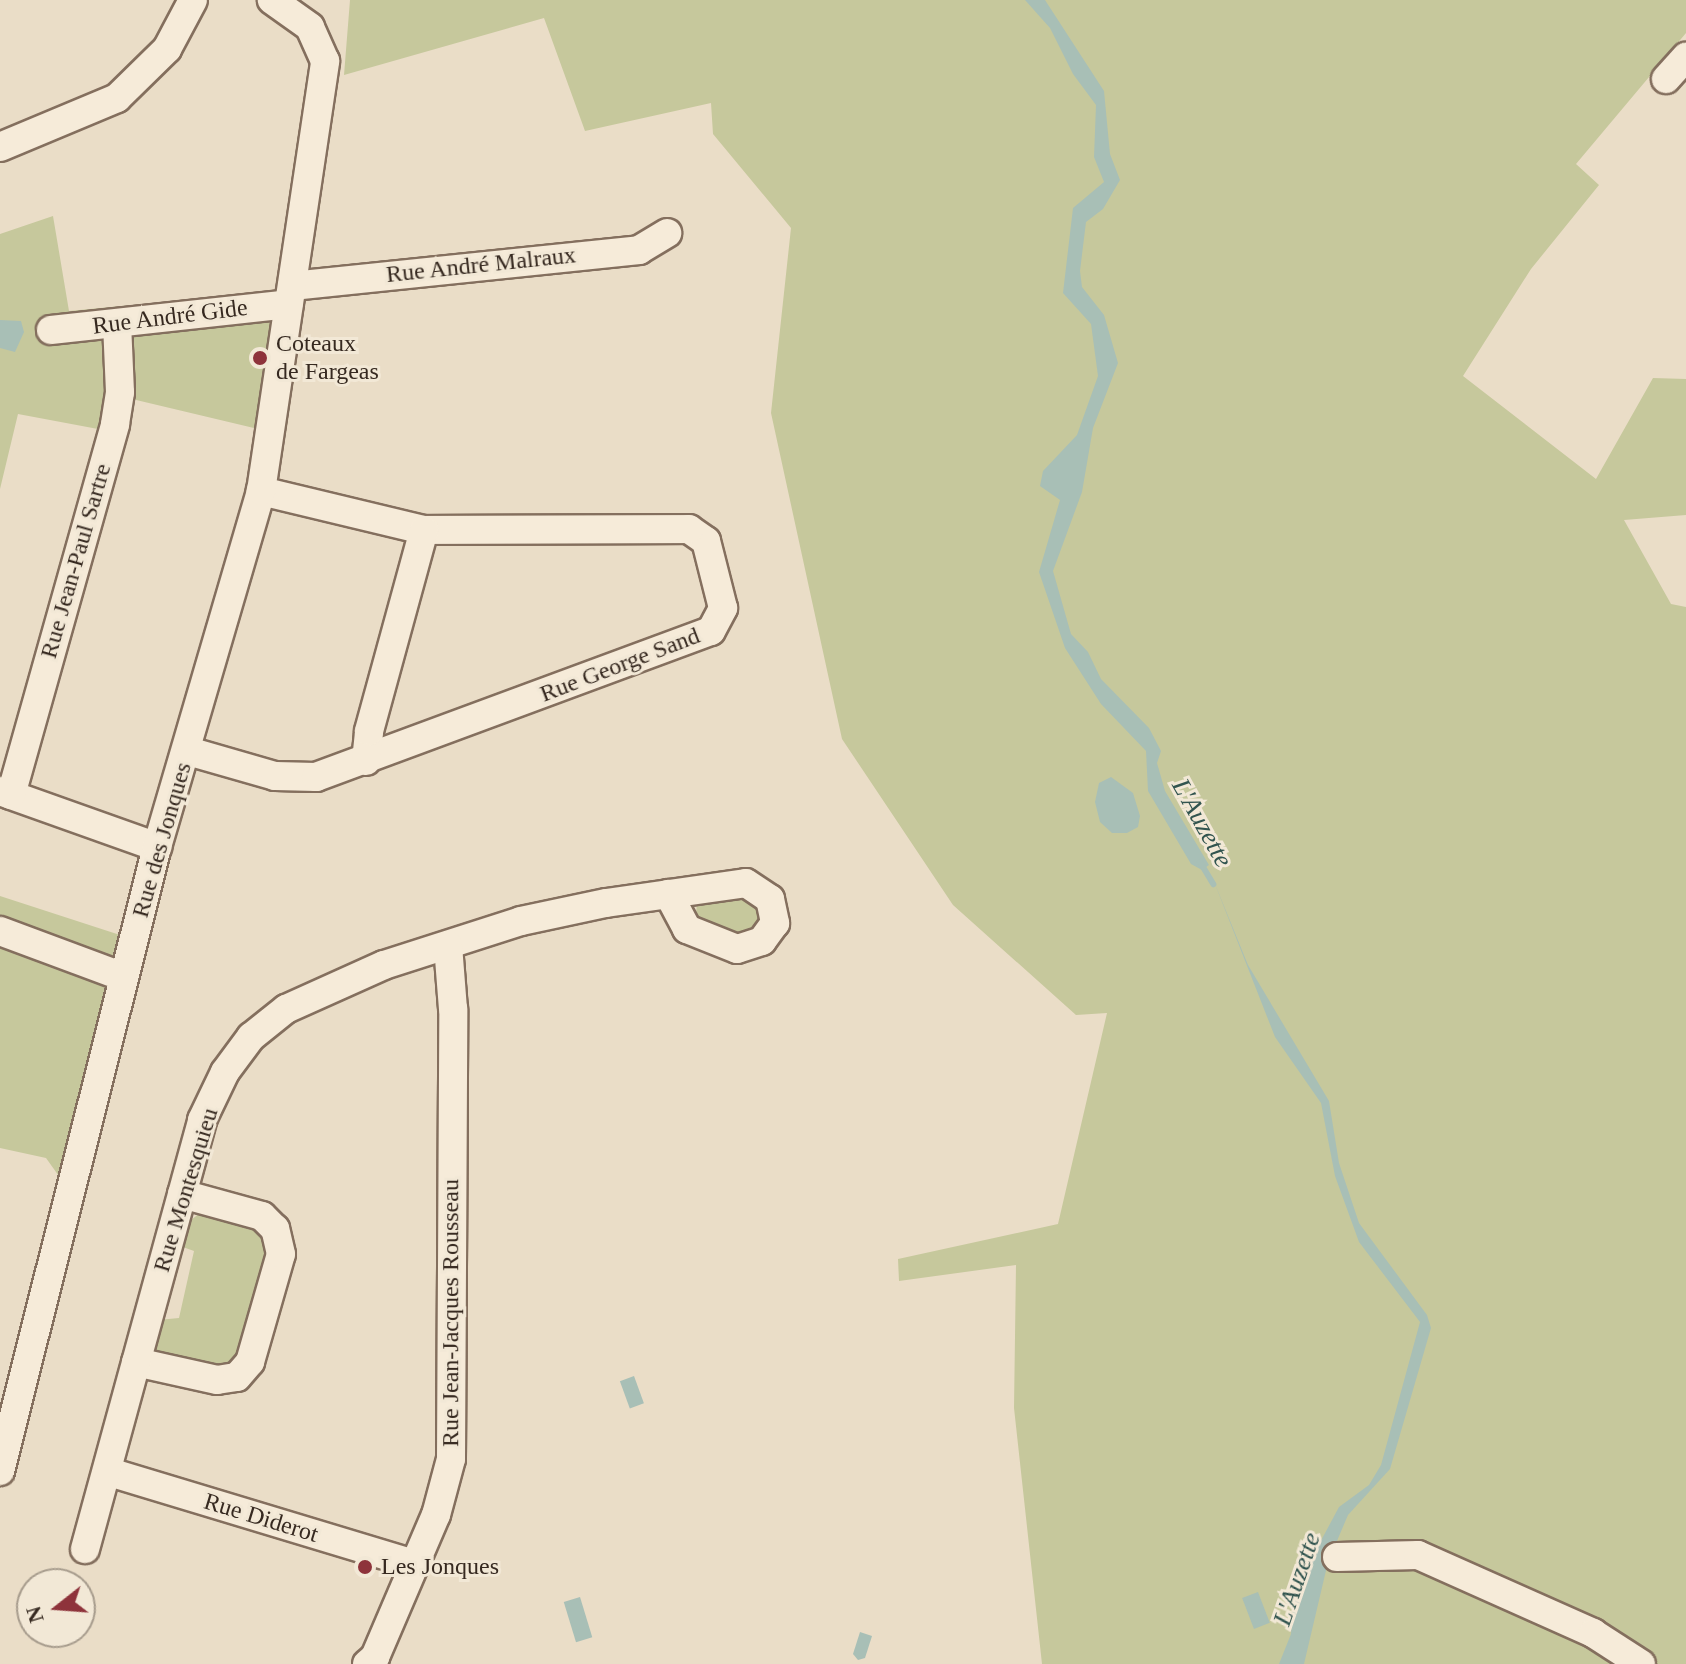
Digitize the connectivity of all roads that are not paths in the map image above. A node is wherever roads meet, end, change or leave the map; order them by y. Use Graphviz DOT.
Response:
graph roads {
  1 [pos="193,0"];
  2 [pos="272,0"];
  3 [pos="1686,57"];
  4 [pos="1666,79"];
  5 [pos="0,147"];
  6 [pos="667,233"];
  7 [pos="291,295"];
  8 [pos="117,324"];
  9 [pos="51,330"];
  10 [pos="261,491"];
  11 [pos="424,530"];
  12 [pos="188,751"];
  13 [pos="366,761"];
  14 [pos="5,793"];
  15 [pos="157,847"];
  16 [pos="668,894"];
  17 [pos="0,931"];
  18 [pos="448,945"];
  19 [pos="124,977"];
  20 [pos="182,1194"];
  21 [pos="136,1362"];
  22 [pos="0,1471"];
  23 [pos="109,1472"];
  24 [pos="85,1549"];
  25 [pos="1337,1557"];
  26 [pos="413,1564"];
  27 [pos="367,1664"];
  28 [pos="1641,1664"];
  1 -- 5 [label="street"];
  2 -- 7 [label="street, Rue des Jonques"];
  3 -- 4 [label="street"];
  6 -- 7 [label="street, Rue André Malraux"];
  7 -- 8 [label="street, Rue André Gide"];
  7 -- 10 [label="street, Rue des Jonques"];
  8 -- 9 [label="street, Rue André Gide"];
  8 -- 14 [label="street, Rue Jean-Paul Sartre"];
  10 -- 11 [label="street, Rue George Sand"];
  10 -- 12 [label="street, Rue des Jonques"];
  11 -- 13 [label="street"];
  11 -- 13 [label="street, Rue George Sand"];
  12 -- 13 [label="street, Rue George Sand"];
  12 -- 15 [label="street, Rue des Jonques"];
  14 -- 15 [label="street"];
  15 -- 19 [label="street, Rue des Jonques"];
  16 -- 18 [label="street, Rue Montesquieu"];
  17 -- 19 [label="street"];
  18 -- 20 [label="street, Rue Montesquieu"];
  18 -- 26 [label="street, Rue Jean-Jacques Rousseau"];
  19 -- 22 [label="street, Rue des Jonques"];
  20 -- 21 [label="street, Rue Montesquieu"];
  20 -- 21 [label="street"];
  21 -- 23 [label="street, Rue Montesquieu"];
  23 -- 24 [label="street, Rue Montesquieu"];
  23 -- 26 [label="street, Rue Diderot"];
  25 -- 28 [label="street"];
  26 -- 27 [label="street, Rue Jean-Jacques Rousseau"];
}
